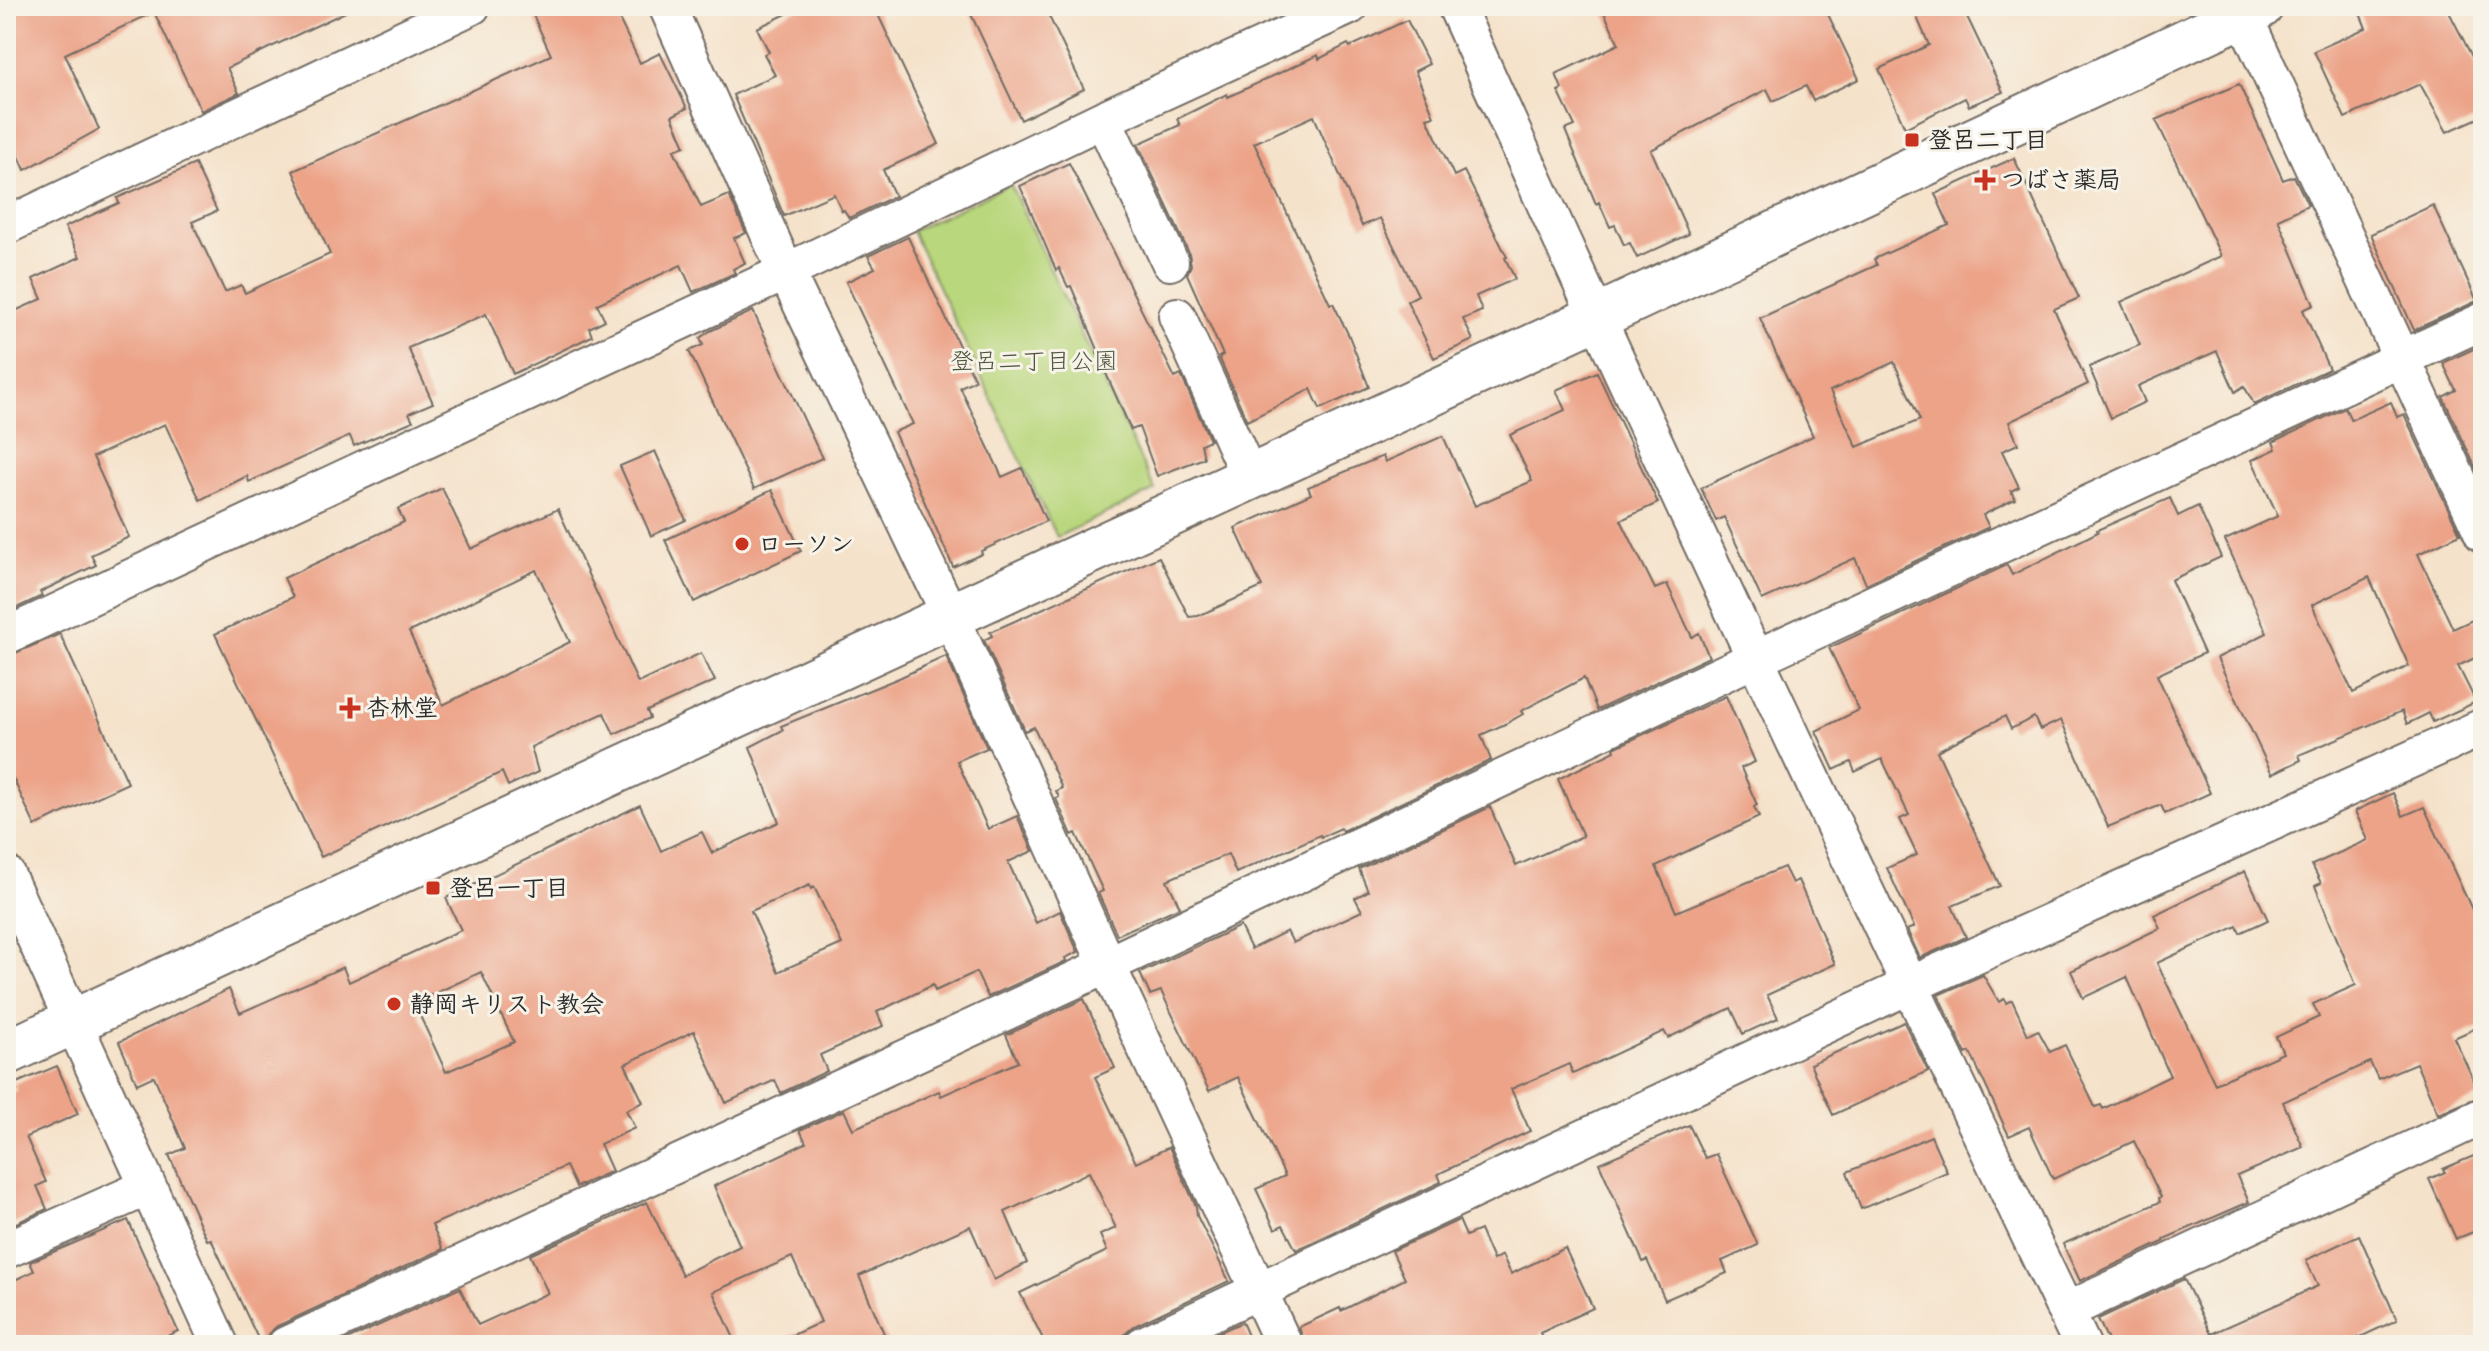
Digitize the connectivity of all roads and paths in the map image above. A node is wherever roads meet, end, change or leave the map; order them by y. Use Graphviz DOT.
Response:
graph roads {
  1 [pos="472,6"];
  2 [pos="667,6"];
  3 [pos="1350,6"];
  4 [pos="1456,6"];
  5 [pos="2248,9"];
  6 [pos="1103,119"];
  7 [pos="6,226"];
  8 [pos="1170,262"];
  9 [pos="786,272"];
  10 [pos="1177,316"];
  11 [pos="1595,318"];
  12 [pos="2483,321"];
  13 [pos="2402,360"];
  14 [pos="1249,476"];
  15 [pos="2483,534"];
  16 [pos="951,617"];
  17 [pos="6,636"];
  18 [pos="1754,659"];
  19 [pos="2483,727"];
  20 [pos="7,879"];
  21 [pos="1107,965"];
  22 [pos="1908,986"];
  23 [pos="73,1022"];
  24 [pos="6,1053"];
  25 [pos="2483,1116"];
  26 [pos="148,1187"];
  27 [pos="6,1250"];
  28 [pos="1259,1292"];
  29 [pos="2066,1311"];
  30 [pos="220,1345"];
  31 [pos="286,1345"];
  32 [pos="1143,1345"];
  33 [pos="1284,1345"];
  34 [pos="2082,1345"];
  1 -- 7 [label="street"];
  2 -- 9 [label="street"];
  3 -- 6 [label="street"];
  4 -- 11 [label="street"];
  5 -- 11 [label="street"];
  5 -- 13 [label="street"];
  6 -- 8 [label="street"];
  6 -- 9 [label="street"];
  9 -- 16 [label="street"];
  9 -- 17 [label="street"];
  10 -- 14 [label="street"];
  11 -- 14 [label="street"];
  11 -- 18 [label="street"];
  12 -- 13 [label="street"];
  13 -- 15 [label="street"];
  13 -- 18 [label="street"];
  14 -- 16 [label="street"];
  16 -- 21 [label="street"];
  16 -- 23 [label="street"];
  18 -- 21 [label="street"];
  18 -- 22 [label="street"];
  19 -- 22 [label="street"];
  20 -- 23 [label="street"];
  21 -- 28 [label="street"];
  21 -- 31 [label="street"];
  22 -- 28 [label="street"];
  22 -- 29 [label="street"];
  23 -- 24 [label="street"];
  23 -- 26 [label="street"];
  25 -- 29 [label="street"];
  26 -- 27 [label="street"];
  26 -- 30 [label="street"];
  28 -- 32 [label="street"];
  28 -- 33 [label="street"];
  29 -- 34 [label="street"];
}
